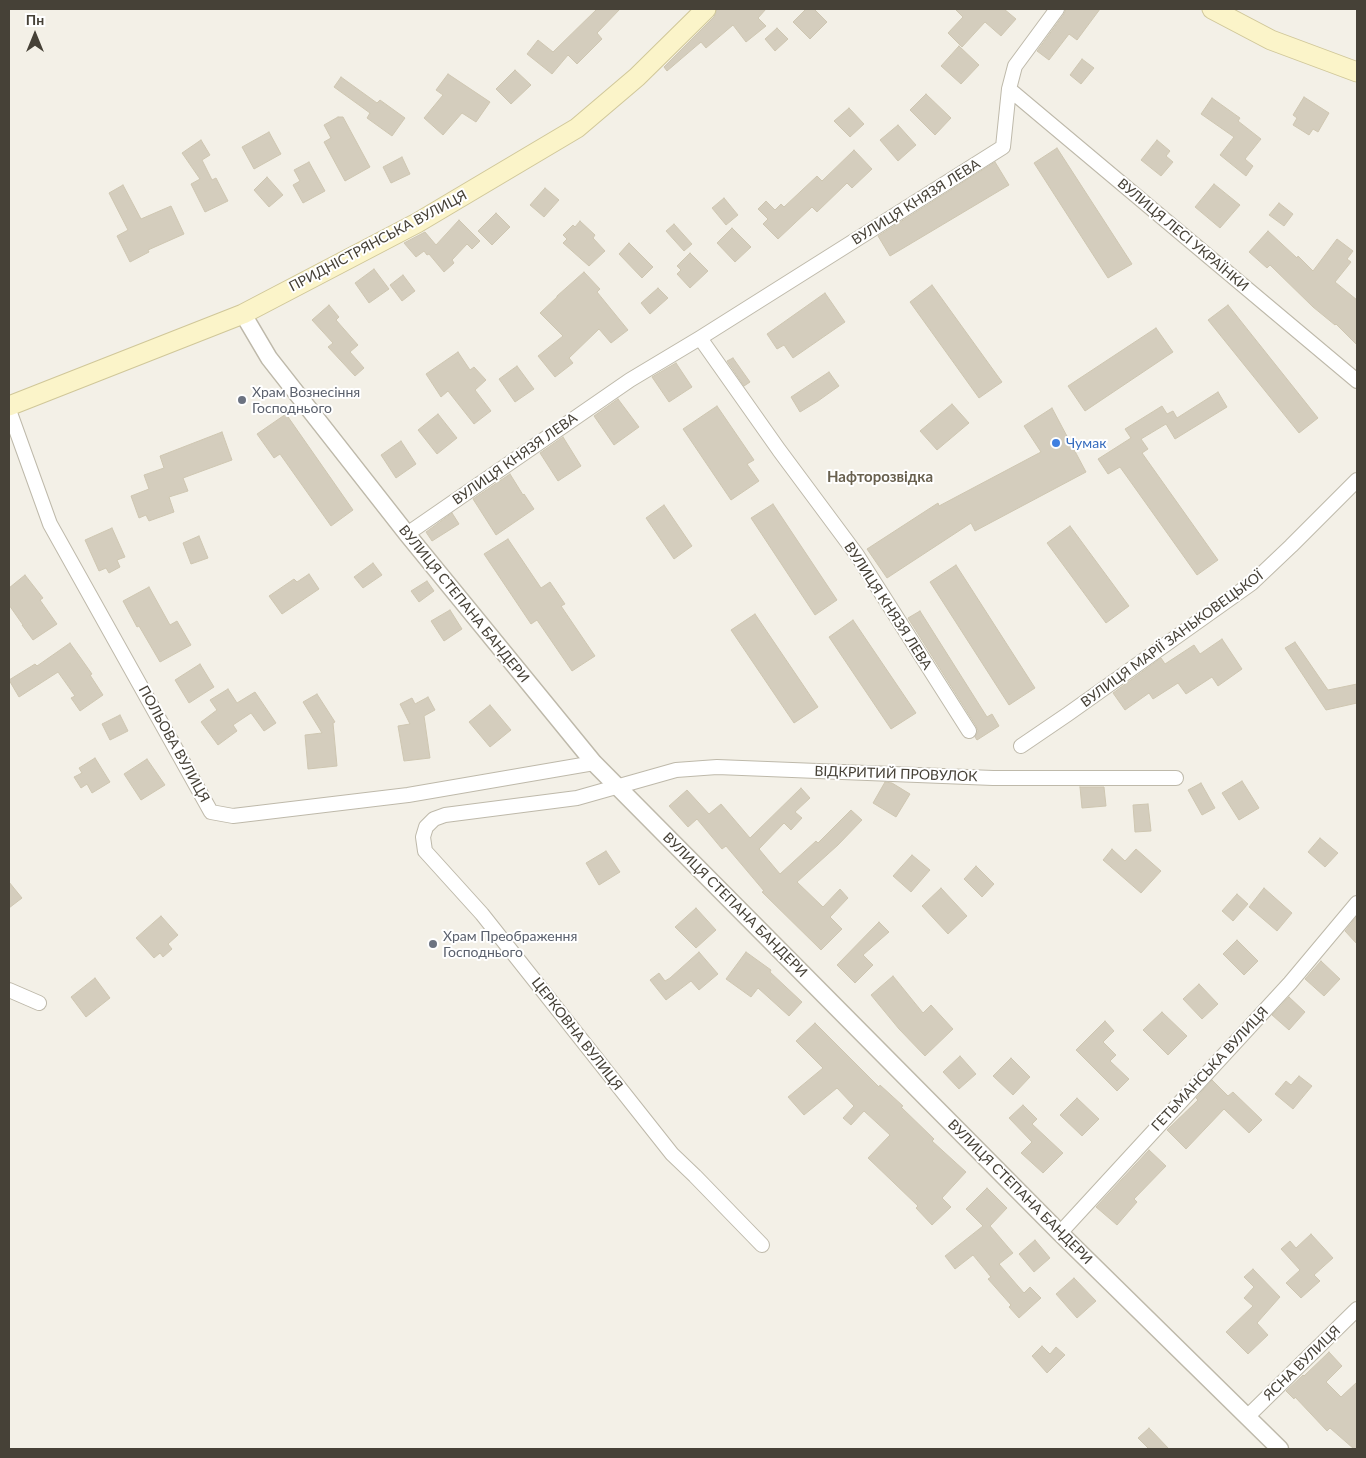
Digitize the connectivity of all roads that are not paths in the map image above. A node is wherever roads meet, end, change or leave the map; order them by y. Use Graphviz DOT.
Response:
graph roads {
  1 [pos="706,9"];
  2 [pos="1057,9"];
  3 [pos="1212,9"];
  4 [pos="1357,72"];
  5 [pos="1009,89"];
  6 [pos="243,314"];
  7 [pos="700,338"];
  8 [pos="1357,381"];
  9 [pos="9,408"];
  10 [pos="1357,480"];
  11 [pos="407,534"];
  12 [pos="969,731"];
  13 [pos="1021,746"];
  14 [pos="594,764"];
  15 [pos="1176,778"];
  16 [pos="617,786"];
  17 [pos="1357,903"];
  18 [pos="9,990"];
  19 [pos="39,1003"];
  20 [pos="1060,1233"];
  21 [pos="762,1245"];
  22 [pos="1357,1309"];
  23 [pos="1247,1417"];
  24 [pos="1280,1449"];
  1 -- 6 [label="main road, ПРИДНІСТРЯНСЬКА ВУЛИЦЯ"];
  2 -- 5 [label="street, ВУЛИЦЯ КНЯЗЯ ЛЕВА"];
  3 -- 4 [label="main road"];
  5 -- 7 [label="street, ВУЛИЦЯ КНЯЗЯ ЛЕВА"];
  5 -- 8 [label="street, ВУЛИЦЯ ЛЕСІ УКРАЇНКИ"];
  6 -- 9 [label="main road, ПРИДНІСТРЯНСЬКА ВУЛИЦЯ"];
  6 -- 11 [label="street, ВУЛИЦЯ СТЕПАНА БАНДЕРИ"];
  7 -- 11 [label="street, ВУЛИЦЯ КНЯЗЯ ЛЕВА"];
  7 -- 12 [label="street, ВУЛИЦЯ КНЯЗЯ ЛЕВА"];
  9 -- 14 [label="street, ПОЛЬОВА ВУЛИЦЯ"];
  10 -- 13 [label="street, ВУЛИЦЯ МАРІЇ ЗАНЬКОВЕЦЬКОЇ"];
  11 -- 14 [label="street, ВУЛИЦЯ СТЕПАНА БАНДЕРИ"];
  14 -- 16 [label="street, ВУЛИЦЯ СТЕПАНА БАНДЕРИ"];
  15 -- 16 [label="street, ВІДКРИТИЙ ПРОВУЛОК"];
  16 -- 20 [label="street, ВУЛИЦЯ СТЕПАНА БАНДЕРИ"];
  16 -- 21 [label="street, ЦЕРКОВНА ВУЛИЦЯ"];
  17 -- 20 [label="street, ГЕТЬМАНСЬКА ВУЛИЦЯ"];
  18 -- 19 [label="street"];
  20 -- 23 [label="street, ВУЛИЦЯ СТЕПАНА БАНДЕРИ"];
  22 -- 23 [label="street, ЯСНА ВУЛИЦЯ"];
  23 -- 24 [label="street, ВУЛИЦЯ СТЕПАНА БАНДЕРИ"];
}
